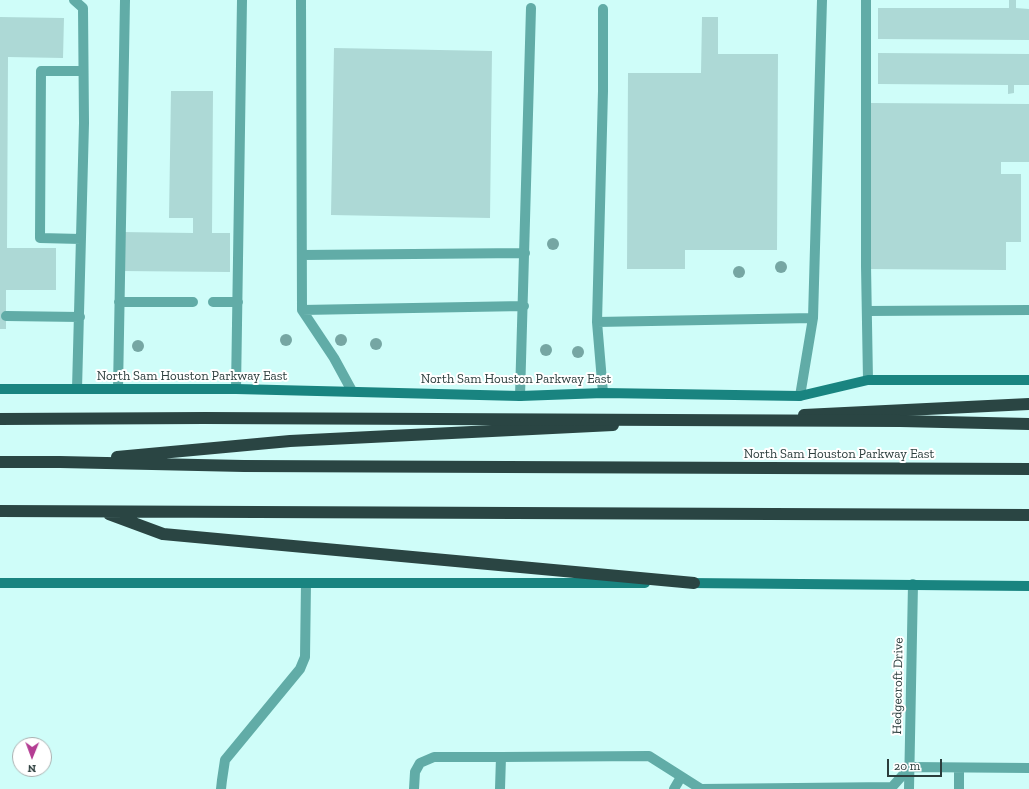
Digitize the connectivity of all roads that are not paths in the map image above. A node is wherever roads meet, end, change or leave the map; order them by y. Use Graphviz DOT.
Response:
graph roads {
  1 [pos="74,0"];
  2 [pos="124,0"];
  3 [pos="242,0"];
  4 [pos="301,0"];
  5 [pos="822,0"];
  6 [pos="866,0"];
  7 [pos="531,8"];
  8 [pos="603,9"];
  9 [pos="83,71"];
  10 [pos="82,239"];
  11 [pos="525,253"];
  12 [pos="302,255"];
  13 [pos="119,302"];
  14 [pos="193,302"];
  15 [pos="214,302"];
  16 [pos="238,302"];
  17 [pos="524,306"];
  18 [pos="302,310"];
  19 [pos="1029,310"];
  20 [pos="867,311"];
  21 [pos="6,316"];
  22 [pos="80,317"];
  23 [pos="813,318"];
  24 [pos="597,322"];
  25 [pos="868,380"];
  26 [pos="1029,380"];
  27 [pos="0,389"];
  28 [pos="77,389"];
  29 [pos="118,389"];
  30 [pos="236,389"];
  31 [pos="352,391"];
  32 [pos="603,393"];
  33 [pos="520,396"];
  34 [pos="800,396"];
  35 [pos="1029,404"];
  36 [pos="0,419"];
  37 [pos="1029,424"];
  38 [pos="0,462"];
  39 [pos="60,462"];
  40 [pos="1029,469"];
  41 [pos="0,511"];
  42 [pos="101,511"];
  43 [pos="1029,515"];
  44 [pos="0,583"];
  45 [pos="306,583"];
  46 [pos="694,583"];
  47 [pos="913,584"];
  48 [pos="1029,586"];
  49 [pos="501,757"];
  50 [pos="910,767"];
  51 [pos="959,768"];
  52 [pos="1029,768"];
  53 [pos="681,776"];
  54 [pos="838,788"];
  55 [pos="222,789"];
  56 [pos="414,789"];
  57 [pos="500,789"];
  58 [pos="674,789"];
  59 [pos="718,789"];
  60 [pos="910,789"];
  61 [pos="958,789"];
  1 -- 9 [label="street"];
  2 -- 13 [label="street"];
  3 -- 16 [label="street"];
  4 -- 12 [label="street"];
  5 -- 23 [label="street"];
  6 -- 20 [label="street"];
  7 -- 11 [label="street"];
  8 -- 24 [label="street"];
  9 -- 10 [label="street"];
  9 -- 10 [label="street"];
  10 -- 22 [label="street"];
  11 -- 12 [label="street"];
  11 -- 17 [label="street"];
  12 -- 18 [label="street"];
  13 -- 14 [label="street"];
  13 -- 29 [label="street"];
  15 -- 16 [label="street"];
  16 -- 30 [label="street"];
  17 -- 18 [label="street"];
  17 -- 33 [label="street"];
  18 -- 31 [label="street"];
  19 -- 20 [label="street"];
  20 -- 25 [label="street"];
  21 -- 22 [label="street"];
  22 -- 28 [label="street"];
  23 -- 24 [label="street"];
  23 -- 34 [label="street"];
  24 -- 32 [label="street"];
  25 -- 26 [label="main road, North Sam Houston Parkway East"];
  25 -- 34 [label="main road, North Sam Houston Parkway East"];
  27 -- 28 [label="main road, North Sam Houston Parkway East"];
  28 -- 29 [label="main road, North Sam Houston Parkway East"];
  29 -- 30 [label="main road, North Sam Houston Parkway East"];
  30 -- 31 [label="main road, North Sam Houston Parkway East"];
  31 -- 33 [label="main road, North Sam Houston Parkway East"];
  32 -- 33 [label="main road, North Sam Houston Parkway East"];
  32 -- 34 [label="main road, North Sam Houston Parkway East"];
  35 -- 39 [label="highway"];
  36 -- 37 [label="highway, bridge"];
  38 -- 39 [label="highway, North Sam Houston Parkway East"];
  39 -- 40 [label="highway, North Sam Houston Parkway East"];
  41 -- 42 [label="highway"];
  42 -- 43 [label="highway"];
  42 -- 46 [label="highway"];
  44 -- 45 [label="main road"];
  45 -- 46 [label="main road"];
  45 -- 55 [label="street"];
  46 -- 47 [label="main road"];
  47 -- 48 [label="main road"];
  47 -- 50 [label="street, Hedgecroft Drive"];
  49 -- 53 [label="street"];
  49 -- 56 [label="street"];
  49 -- 57 [label="street"];
  50 -- 51 [label="street"];
  50 -- 54 [label="street"];
  50 -- 60 [label="street, Hedgecroft Drive"];
  51 -- 52 [label="street"];
  51 -- 61 [label="street"];
  53 -- 58 [label="street"];
  53 -- 59 [label="street"];
  54 -- 59 [label="street"];
}
